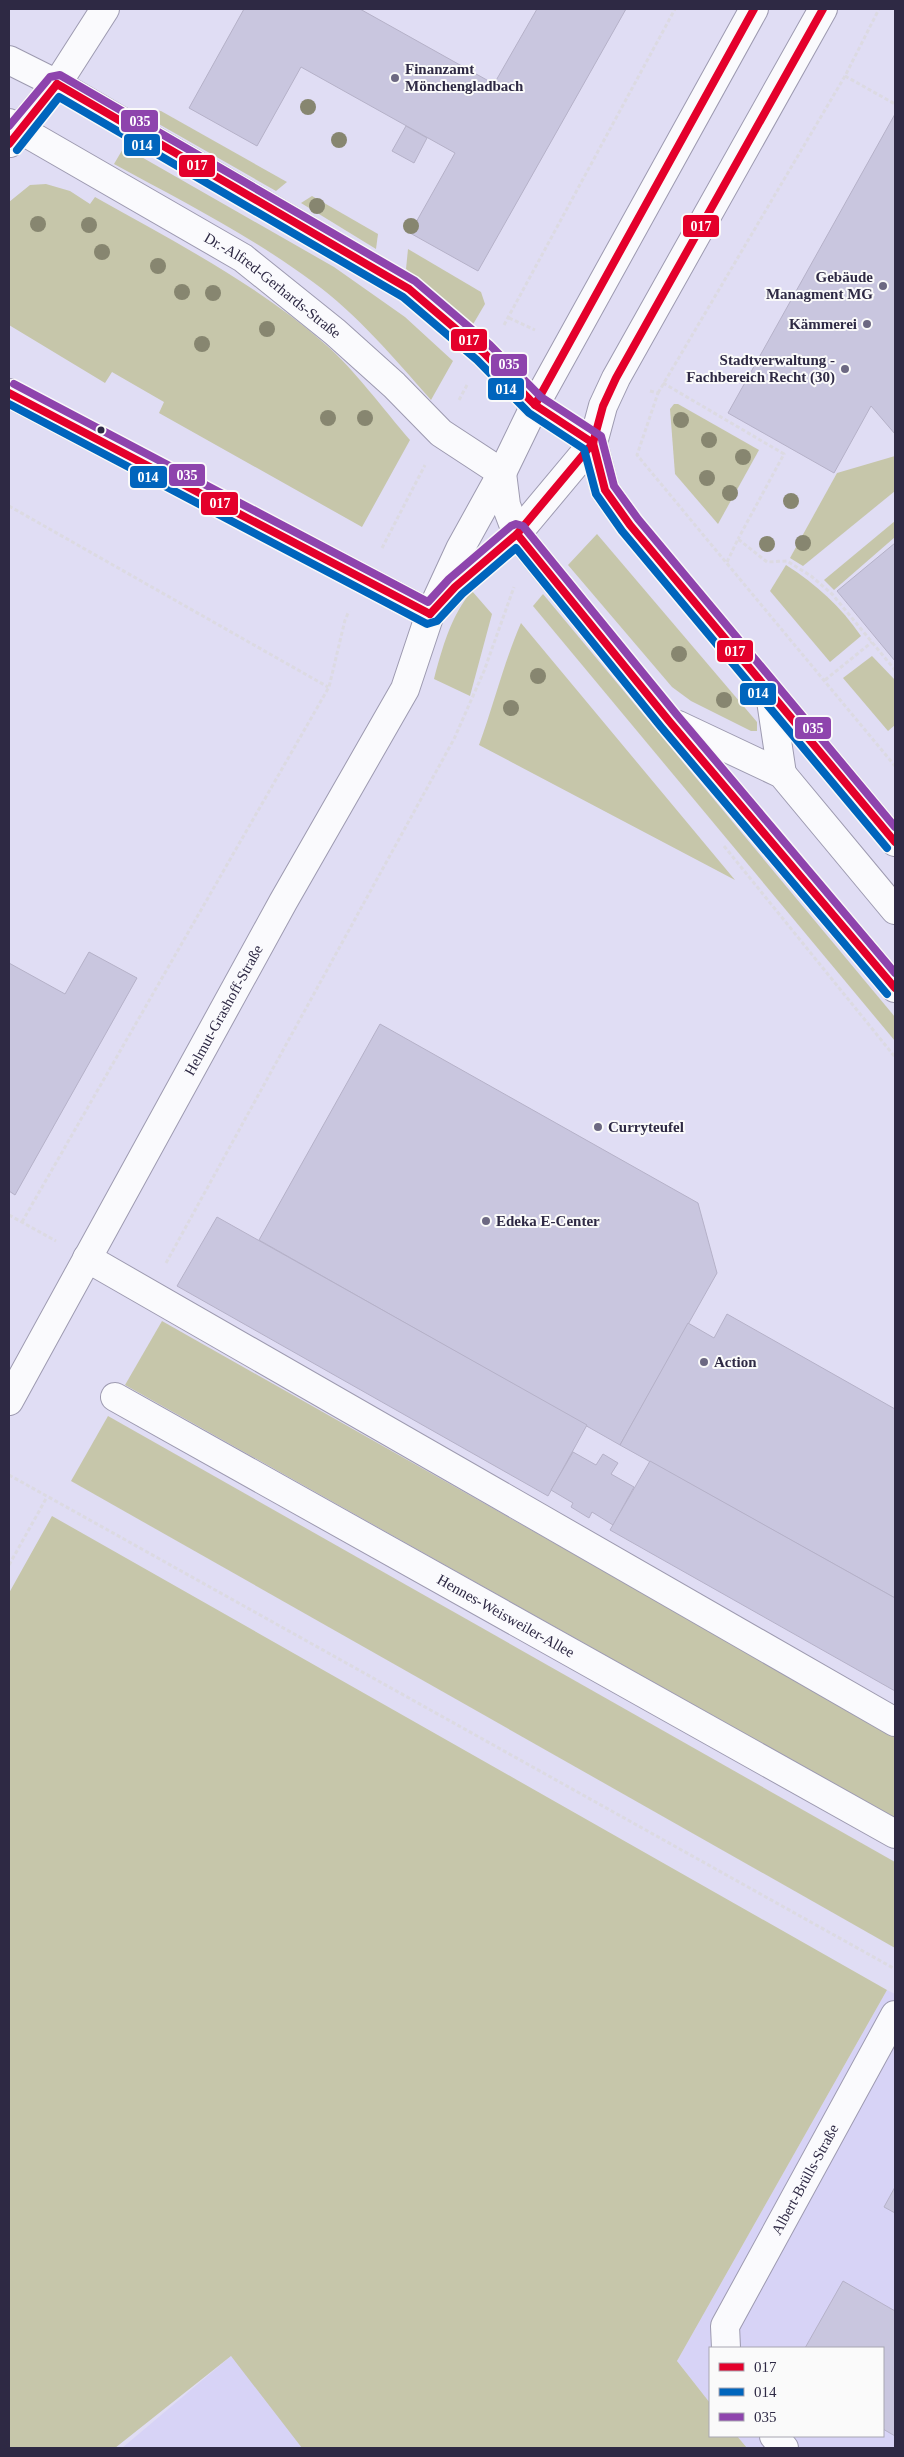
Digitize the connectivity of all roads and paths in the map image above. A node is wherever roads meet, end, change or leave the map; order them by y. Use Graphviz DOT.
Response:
graph roads {
  1 [pos="105,9"];
  2 [pos="675,9"];
  3 [pos="754,9"];
  4 [pos="823,9"];
  5 [pos="879,9"];
  6 [pos="9,60"];
  7 [pos="845,76"];
  8 [pos="57,84"];
  9 [pos="895,104"];
  10 [pos="12,132"];
  11 [pos="509,318"];
  12 [pos="568,346"];
  13 [pos="484,354"];
  14 [pos="616,378"];
  15 [pos="663,383"];
  16 [pos="9,393"];
  17 [pos="658,394"];
  18 [pos="535,405"];
  19 [pos="441,434"];
  20 [pos="593,443"];
  21 [pos="502,474"];
  22 [pos="9,506"];
  23 [pos="517,534"];
  24 [pos="738,539"];
  25 [pos="727,562"];
  26 [pos="365,581"];
  27 [pos="515,587"];
  28 [pos="430,614"];
  29 [pos="872,642"];
  30 [pos="895,670"];
  31 [pos="825,680"];
  32 [pos="329,687"];
  33 [pos="770,694"];
  34 [pos="669,721"];
  35 [pos="895,766"];
  36 [pos="782,774"];
  37 [pos="895,842"];
  38 [pos="895,910"];
  39 [pos="895,988"];
  40 [pos="9,1215"];
  41 [pos="22,1222"];
  42 [pos="87,1258"];
  43 [pos="150,1293"];
  44 [pos="115,1397"];
  45 [pos="9,1402"];
  46 [pos="9,1475"];
  47 [pos="47,1497"];
  48 [pos="9,1565"];
  49 [pos="895,1722"];
  50 [pos="895,1834"];
  51 [pos="895,1969"];
  52 [pos="895,2015"];
  53 [pos="726,2347"];
  54 [pos="775,2437"];
  55 [pos="784,2448"];
  1 -- 8 [label="street"];
  2 -- 11 [label="path"];
  3 -- 12 [label="street, Helmut-Grashoff-Straße"];
  4 -- 14 [label="street"];
  5 -- 7 [label="path"];
  6 -- 8 [label="street"];
  7 -- 9 [label="path"];
  7 -- 15 [label="path"];
  8 -- 10 [label="street"];
  8 -- 13 [label="street"];
  10 -- 19 [label="street, Dr.-Alfred-Gerhards-Straße"];
  11 -- 12 [label="path"];
  11 -- 13 [label="path"];
  12 -- 18 [label="street, Helmut-Grashoff-Straße"];
  13 -- 18 [label="street"];
  13 -- 19 [label="path"];
  14 -- 17 [label="path"];
  14 -- 20 [label="street"];
  15 -- 17 [label="path"];
  15 -- 24 [label="path"];
  16 -- 26 [label="street"];
  17 -- 25 [label="path"];
  18 -- 20 [label="street"];
  18 -- 21 [label="street, Helmut-Grashoff-Straße"];
  19 -- 21 [label="street, Dr.-Alfred-Gerhards-Straße"];
  19 -- 26 [label="path"];
  20 -- 23 [label="street, Helmut-Grashoff-Straße"];
  20 -- 33 [label="street"];
  21 -- 23 [label="street"];
  21 -- 28 [label="street, Helmut-Grashoff-Straße"];
  22 -- 32 [label="path"];
  23 -- 28 [label="street, Helmut-Grashoff-Straße"];
  23 -- 34 [label="street"];
  24 -- 25 [label="path"];
  24 -- 29 [label="path"];
  25 -- 31 [label="path"];
  26 -- 28 [label="street"];
  26 -- 32 [label="path"];
  27 -- 43 [label="path"];
  28 -- 42 [label="street, Helmut-Grashoff-Straße"];
  29 -- 30 [label="path"];
  29 -- 31 [label="path"];
  31 -- 35 [label="path"];
  32 -- 41 [label="path"];
  33 -- 36 [label="street"];
  33 -- 37 [label="street"];
  34 -- 36 [label="street"];
  34 -- 39 [label="street"];
  36 -- 38 [label="street"];
  40 -- 41 [label="path"];
  41 -- 42 [label="path"];
  42 -- 43 [label="street"];
  42 -- 45 [label="street, Helmut-Grashoff-Straße"];
  43 -- 49 [label="street"];
  44 -- 50 [label="street, Hennes-Weisweiler-Allee"];
  46 -- 47 [label="path"];
  47 -- 48 [label="path"];
  47 -- 51 [label="path"];
  52 -- 53 [label="street, Albert-Brülls-Straße"];
  54 -- 55 [label="street"];
}
